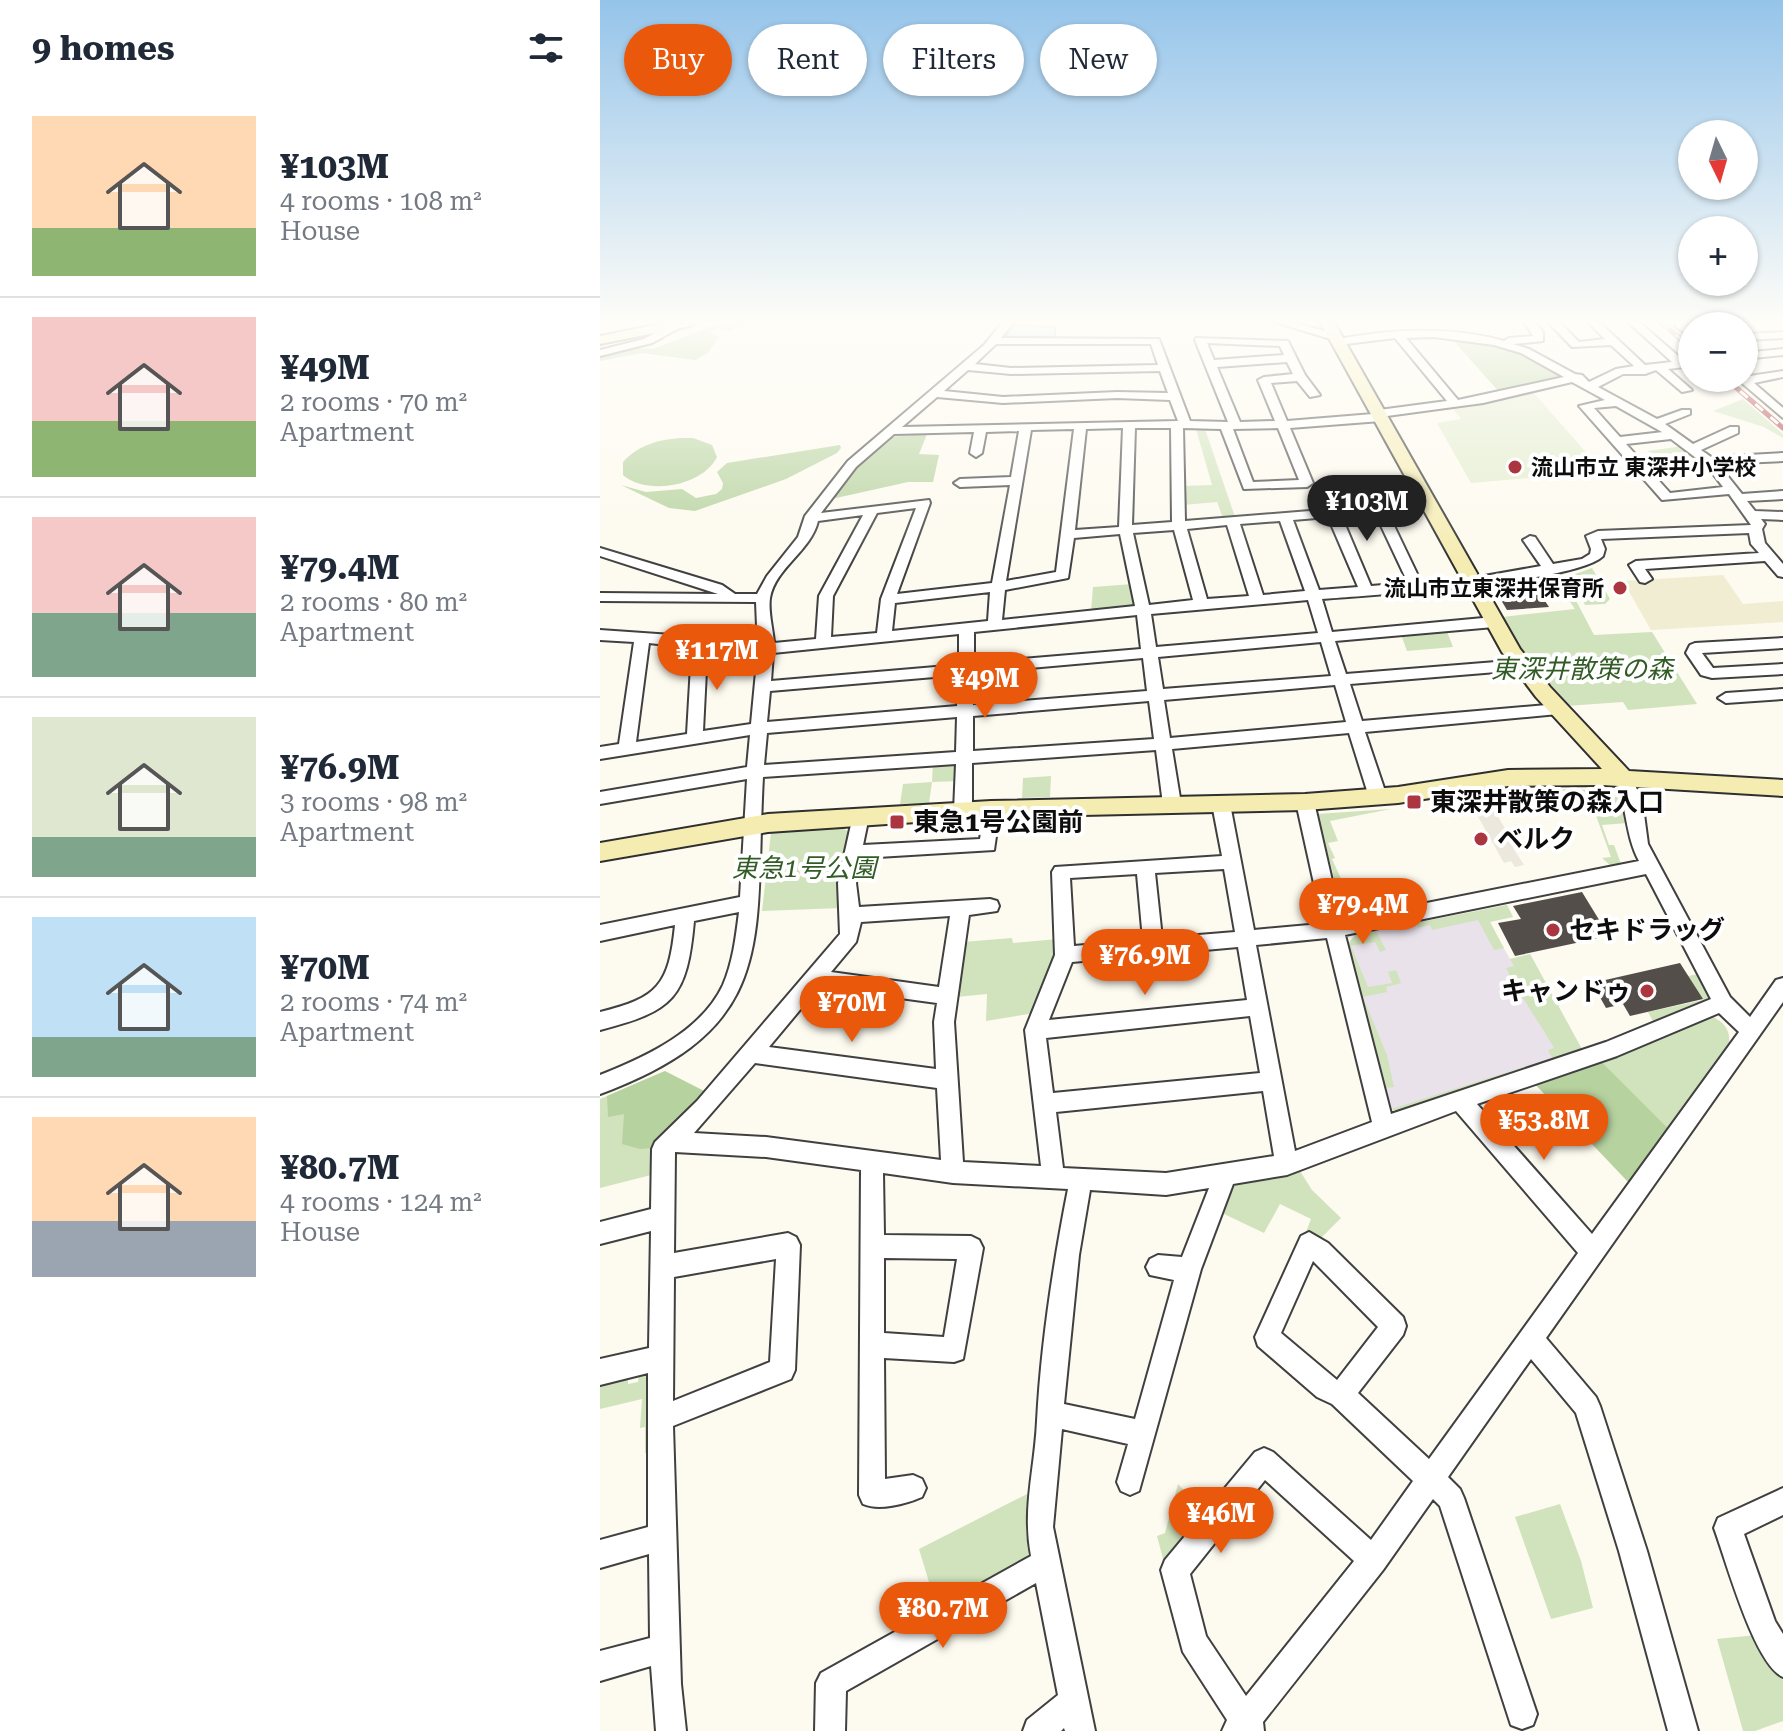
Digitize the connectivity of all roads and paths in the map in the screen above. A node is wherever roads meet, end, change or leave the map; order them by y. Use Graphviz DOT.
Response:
graph roads {
  1 [pos="922,403"];
  2 [pos="1177,403"];
  3 [pos="1223,403"];
  4 [pos="1274,403"];
  5 [pos="1373,403"];
  6 [pos="1454,403"];
  7 [pos="1613,403"];
  8 [pos="1621,403"];
  9 [pos="1686,412"];
  10 [pos="1380,416"];
  11 [pos="1657,423"];
  12 [pos="1129,424"];
  13 [pos="1080,425"];
  14 [pos="1181,425"];
  15 [pos="1283,425"];
  16 [pos="1231,426"];
  17 [pos="1026,427"];
  18 [pos="981,429"];
  19 [pos="1734,430"];
  20 [pos="888,431"];
  21 [pos="1671,435"];
  22 [pos="1617,441"];
  23 [pos="1692,449"];
  24 [pos="976,453"];
  25 [pos="1783,457"];
  26 [pos="1709,462"];
  27 [pos="1644,471"];
  28 [pos="1017,481"];
  29 [pos="960,483"];
  30 [pos="1736,494"];
  31 [pos="1783,495"];
  32 [pos="1429,504"];
  33 [pos="1379,508"];
  34 [pos="873,509"];
  35 [pos="1333,512"];
  36 [pos="1285,516"];
  37 [pos="1783,516"];
  38 [pos="813,518"];
  39 [pos="1232,521"];
  40 [pos="1753,522"];
  41 [pos="1181,525"];
  42 [pos="1127,529"];
  43 [pos="1067,535"];
  44 [pos="1530,540"];
  45 [pos="600,552"];
  46 [pos="1767,557"];
  47 [pos="1550,569"];
  48 [pos="1783,573"];
  49 [pos="1645,579"];
  50 [pos="1473,582"];
  51 [pos="1416,586"];
  52 [pos="998,587"];
  53 [pos="1366,590"];
  54 [pos="1313,594"];
  55 [pos="600,597"];
  56 [pos="730,598"];
  57 [pos="763,598"];
  58 [pos="888,599"];
  59 [pos="1257,599"];
  60 [pos="1201,604"];
  61 [pos="1143,610"];
  62 [pos="1494,622"];
  63 [pos="995,625"];
  64 [pos="967,628"];
  65 [pos="600,635"];
  66 [pos="1327,636"];
  67 [pos="642,637"];
  68 [pos="884,637"];
  69 [pos="823,643"];
  70 [pos="1783,643"];
  71 [pos="700,645"];
  72 [pos="1149,651"];
  73 [pos="765,653"];
  74 [pos="1521,665"];
  75 [pos="966,668"];
  76 [pos="1783,669"];
  77 [pos="1341,679"];
  78 [pos="762,687"];
  79 [pos="1155,694"];
  80 [pos="1783,694"];
  81 [pos="1726,698"];
  82 [pos="1558,709"];
  83 [pos="965,710"];
  84 [pos="759,728"];
  85 [pos="1356,728"];
  86 [pos="695,738"];
  87 [pos="1163,744"];
  88 [pos="627,749"];
  89 [pos="600,753"];
  90 [pos="964,758"];
  91 [pos="755,772"];
  92 [pos="1623,778"];
  93 [pos="1783,788"];
  94 [pos="1378,797"];
  95 [pos="600,798"];
  96 [pos="1305,802"];
  97 [pos="1172,804"];
  98 [pos="1221,804"];
  99 [pos="991,809"];
  100 [pos="963,811"];
  101 [pos="860,816"];
  102 [pos="752,825"];
  103 [pos="600,852"];
  104 [pos="853,852"];
  105 [pos="1231,862"];
  106 [pos="1650,866"];
  107 [pos="1145,868"];
  108 [pos="747,903"];
  109 [pos="990,906"];
  110 [pos="961,908"];
  111 [pos="685,915"];
  112 [pos="852,915"];
  113 [pos="1336,929"];
  114 [pos="600,933"];
  115 [pos="1246,939"];
  116 [pos="1153,947"];
  117 [pos="1065,955"];
  118 [pos="816,978"];
  119 [pos="1783,986"];
  120 [pos="947,996"];
  121 [pos="1723,1003"];
  122 [pos="1259,1007"];
  123 [pos="600,1021"];
  124 [pos="1035,1030"];
  125 [pos="1752,1030"];
  126 [pos="752,1054"];
  127 [pos="946,1080"];
  128 [pos="1271,1081"];
  129 [pos="600,1085"];
  130 [pos="1461,1101"];
  131 [pos="1043,1104"];
  132 [pos="1384,1127"];
  133 [pos="672,1142"];
  134 [pos="872,1161"];
  135 [pos="1287,1165"];
  136 [pos="953,1172"];
  137 [pos="1225,1176"];
  138 [pos="1053,1177"];
  139 [pos="1081,1179"];
  140 [pos="662,1217"];
  141 [pos="600,1233"];
  142 [pos="872,1246"];
  143 [pos="1593,1253"];
  144 [pos="661,1267"];
  145 [pos="1158,1267"];
  146 [pos="1189,1269"];
  147 [pos="1531,1340"];
  148 [pos="872,1345"];
  149 [pos="661,1357"];
  150 [pos="600,1372"];
  151 [pos="1341,1395"];
  152 [pos="1049,1413"];
  153 [pos="660,1419"];
  154 [pos="1143,1434"];
  155 [pos="1431,1479"];
  156 [pos="1130,1482"];
  157 [pos="913,1488"];
  158 [pos="1783,1501"];
  159 [pos="661,1537"];
  160 [pos="600,1554"];
  161 [pos="1373,1560"];
  162 [pos="1045,1563"];
  163 [pos="665,1648"];
  164 [pos="1783,1662"];
  165 [pos="600,1666"];
  166 [pos="1074,1701"];
  167 [pos="1522,1714"];
  168 [pos="1245,1727"];
  169 [pos="671,1731"];
  170 [pos="830,1731"];
  171 [pos="1038,1731"];
  172 [pos="1080,1731"];
  173 [pos="1683,1731"];
  1 -- 20 [label="street"];
  2 -- 14 [label="street"];
  3 -- 16 [label="street"];
  4 -- 15 [label="street"];
  5 -- 10 [label="street"];
  6 -- 10 [label="street"];
  7 -- 22 [label="street"];
  8 -- 11 [label="street"];
  9 -- 11 [label="street"];
  10 -- 15 [label="street"];
  10 -- 32 [label="street"];
  11 -- 21 [label="street"];
  12 -- 13 [label="street"];
  12 -- 14 [label="street"];
  12 -- 42 [label="street"];
  13 -- 17 [label="street"];
  13 -- 43 [label="street"];
  14 -- 16 [label="street"];
  14 -- 41 [label="street"];
  15 -- 16 [label="street"];
  15 -- 16 [label="street"];
  17 -- 18 [label="street"];
  17 -- 28 [label="street"];
  18 -- 20 [label="street"];
  18 -- 24 [label="street"];
  19 -- 23 [label="street"];
  20 -- 38 [label="street"];
  21 -- 22 [label="street"];
  21 -- 23 [label="street"];
  22 -- 27 [label="street"];
  23 -- 26 [label="street"];
  25 -- 26 [label="street"];
  26 -- 27 [label="street"];
  26 -- 30 [label="street"];
  27 -- 30 [label="street"];
  28 -- 29 [label="street"];
  28 -- 52 [label="street"];
  30 -- 31 [label="street"];
  30 -- 40 [label="street"];
  32 -- 33 [label="street"];
  32 -- 50 [label="street"];
  33 -- 35 [label="street"];
  33 -- 51 [label="street"];
  34 -- 38 [label="street"];
  34 -- 58 [label="street"];
  34 -- 69 [label="street"];
  35 -- 36 [label="street"];
  35 -- 53 [label="street"];
  36 -- 39 [label="street"];
  36 -- 54 [label="street"];
  37 -- 40 [label="street"];
  38 -- 57 [label="street"];
  39 -- 41 [label="street"];
  39 -- 59 [label="street"];
  40 -- 46 [label="street"];
  40 -- 47 [label="street"];
  41 -- 42 [label="street"];
  41 -- 60 [label="street"];
  42 -- 43 [label="street"];
  42 -- 61 [label="street"];
  43 -- 52 [label="street"];
  44 -- 47 [label="street"];
  45 -- 56 [label="street"];
  46 -- 48 [label="street"];
  46 -- 49 [label="street"];
  47 -- 50 [label="street"];
  50 -- 51 [label="street"];
  50 -- 62 [label="street"];
  51 -- 53 [label="street"];
  52 -- 58 [label="street"];
  52 -- 63 [label="street"];
  53 -- 54 [label="street"];
  54 -- 59 [label="street"];
  54 -- 66 [label="street"];
  55 -- 56 [label="street"];
  56 -- 57 [label="street"];
  57 -- 73 [label="street"];
  58 -- 68 [label="street"];
  59 -- 60 [label="street"];
  60 -- 61 [label="street"];
  61 -- 63 [label="street"];
  61 -- 72 [label="street"];
  62 -- 66 [label="street"];
  62 -- 74 [label="street"];
  63 -- 64 [label="street"];
  64 -- 68 [label="street"];
  64 -- 75 [label="street"];
  65 -- 67 [label="street"];
  66 -- 72 [label="street"];
  66 -- 77 [label="street"];
  67 -- 71 [label="street"];
  67 -- 88 [label="street"];
  68 -- 69 [label="street"];
  69 -- 73 [label="street"];
  70 -- 76 [label="street"];
  71 -- 73 [label="street"];
  71 -- 86 [label="street"];
  72 -- 75 [label="street"];
  72 -- 79 [label="street"];
  73 -- 78 [label="street"];
  74 -- 77 [label="street"];
  74 -- 82 [label="street"];
  75 -- 78 [label="street"];
  75 -- 83 [label="street"];
  77 -- 79 [label="street"];
  77 -- 85 [label="street"];
  78 -- 84 [label="street"];
  79 -- 83 [label="street"];
  79 -- 87 [label="street"];
  80 -- 81 [label="street"];
  82 -- 85 [label="street"];
  82 -- 92 [label="street"];
  83 -- 84 [label="street"];
  83 -- 90 [label="street"];
  84 -- 86 [label="street"];
  84 -- 91 [label="street"];
  85 -- 87 [label="street"];
  85 -- 94 [label="street"];
  86 -- 88 [label="street"];
  87 -- 90 [label="street"];
  87 -- 97 [label="street"];
  88 -- 89 [label="street"];
  90 -- 91 [label="street"];
  90 -- 100 [label="street"];
  91 -- 95 [label="street"];
  91 -- 102 [label="street"];
  92 -- 93 [label="street"];
  92 -- 94 [label="street"];
  92 -- 106 [label="street"];
  94 -- 96 [label="street"];
  96 -- 98 [label="street"];
  96 -- 113 [label="street"];
  97 -- 98 [label="street"];
  97 -- 99 [label="street"];
  98 -- 105 [label="street"];
  99 -- 100 [label="street"];
  99 -- 104 [label="street"];
  100 -- 101 [label="street"];
  101 -- 102 [label="street"];
  101 -- 104 [label="street"];
  102 -- 103 [label="street"];
  102 -- 108 [label="street"];
  104 -- 112 [label="street"];
  105 -- 107 [label="street"];
  105 -- 115 [label="street"];
  106 -- 113 [label="street"];
  106 -- 121 [label="street"];
  107 -- 116 [label="street"];
  107 -- 117 [label="street"];
  108 -- 111 [label="street"];
  108 -- 129 [label="street"];
  109 -- 110 [label="street"];
  110 -- 112 [label="street"];
  110 -- 120 [label="street"];
  111 -- 114 [label="street"];
  111 -- 123 [label="street"];
  112 -- 118 [label="street"];
  113 -- 115 [label="street"];
  113 -- 132 [label="street"];
  115 -- 116 [label="street"];
  115 -- 122 [label="street"];
  116 -- 117 [label="street"];
  117 -- 124 [label="street"];
  118 -- 120 [label="street"];
  118 -- 126 [label="street"];
  119 -- 125 [label="street"];
  120 -- 127 [label="street"];
  121 -- 125 [label="street"];
  121 -- 130 [label="street"];
  122 -- 124 [label="street"];
  122 -- 128 [label="street"];
  124 -- 131 [label="street"];
  125 -- 143 [label="street"];
  126 -- 127 [label="street"];
  126 -- 133 [label="street"];
  127 -- 136 [label="street"];
  128 -- 131 [label="street"];
  128 -- 135 [label="street"];
  130 -- 132 [label="street"];
  130 -- 143 [label="street"];
  131 -- 138 [label="street"];
  132 -- 135 [label="street"];
  133 -- 134 [label="street"];
  133 -- 140 [label="street"];
  134 -- 136 [label="street"];
  134 -- 142 [label="street"];
  135 -- 137 [label="street"];
  136 -- 138 [label="street"];
  137 -- 139 [label="street"];
  137 -- 146 [label="street"];
  138 -- 139 [label="street"];
  139 -- 152 [label="street"];
  140 -- 141 [label="street"];
  140 -- 144 [label="street"];
  142 -- 148 [label="street"];
  142 -- 148 [label="street"];
  143 -- 147 [label="street"];
  144 -- 149 [label="street"];
  144 -- 153 [label="street"];
  145 -- 146 [label="street"];
  146 -- 154 [label="street"];
  147 -- 155 [label="street"];
  147 -- 173 [label="street"];
  148 -- 157 [label="street"];
  149 -- 150 [label="street"];
  149 -- 153 [label="street"];
  151 -- 151 [label="street"];
  151 -- 155 [label="street"];
  152 -- 154 [label="street"];
  152 -- 162 [label="street"];
  153 -- 159 [label="street"];
  154 -- 156 [label="street"];
  155 -- 161 [label="street"];
  155 -- 167 [label="street"];
  158 -- 164 [label="street"];
  159 -- 160 [label="street"];
  159 -- 163 [label="street"];
  161 -- 168 [label="street"];
  161 -- 168 [label="street"];
  162 -- 166 [label="street"];
  162 -- 170 [label="street"];
  163 -- 165 [label="street"];
  163 -- 169 [label="street"];
  166 -- 171 [label="street"];
  166 -- 172 [label="street"];
}
